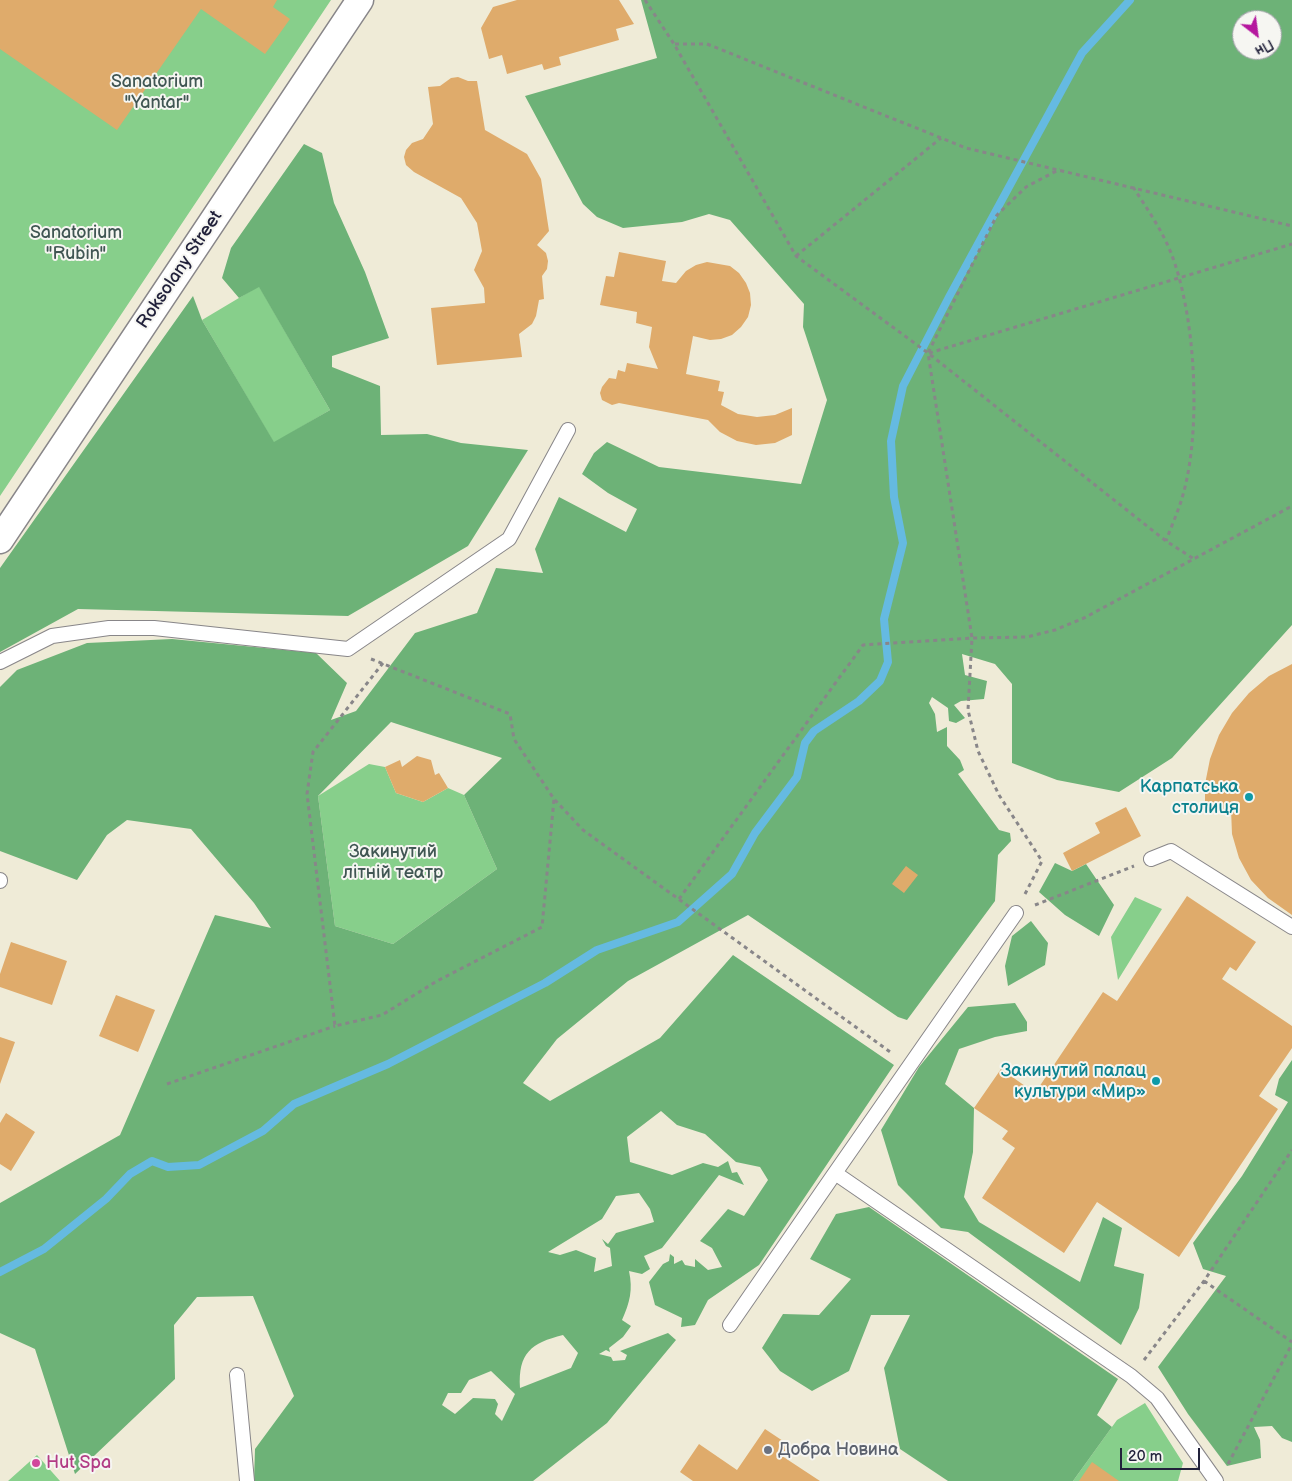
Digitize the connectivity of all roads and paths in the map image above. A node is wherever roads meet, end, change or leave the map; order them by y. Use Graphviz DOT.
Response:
graph roads {
  1 [pos="360,0"];
  2 [pos="645,0"];
  3 [pos="674,44"];
  4 [pos="941,137"];
  5 [pos="1060,169"];
  6 [pos="1133,187"];
  7 [pos="1292,226"];
  8 [pos="1292,244"];
  9 [pos="796,256"];
  10 [pos="1179,278"];
  11 [pos="928,353"];
  12 [pos="568,430"];
  13 [pos="1292,506"];
  14 [pos="0,540"];
  15 [pos="1166,541"];
  16 [pos="1194,559"];
  17 [pos="972,638"];
  18 [pos="348,649"];
  19 [pos="0,662"];
  20 [pos="383,663"];
  21 [pos="554,799"];
  22 [pos="1151,859"];
  23 [pos="679,899"];
  24 [pos="1016,913"];
  25 [pos="1292,927"];
  26 [pos="335,1026"];
  27 [pos="910,1066"];
  28 [pos="167,1084"];
  29 [pos="1292,1150"];
  30 [pos="835,1173"];
  31 [pos="1204,1281"];
  32 [pos="730,1325"];
  33 [pos="1292,1343"];
  34 [pos="237,1375"];
  35 [pos="1131,1376"];
  36 [pos="1227,1466"];
  37 [pos="247,1481"];
  38 [pos="1216,1481"];
  1 -- 14 [label="street, Roksolany Street"];
  2 -- 3 [label="path"];
  3 -- 4 [label="path"];
  3 -- 9 [label="path"];
  4 -- 5 [label="path"];
  4 -- 9 [label="path"];
  5 -- 6 [label="path"];
  5 -- 11 [label="path"];
  6 -- 7 [label="path"];
  6 -- 10 [label="path"];
  8 -- 10 [label="path"];
  9 -- 11 [label="path"];
  10 -- 11 [label="path"];
  10 -- 15 [label="path"];
  11 -- 15 [label="path"];
  11 -- 17 [label="path"];
  12 -- 18 [label="lane"];
  13 -- 16 [label="path"];
  15 -- 16 [label="path"];
  16 -- 17 [label="path"];
  17 -- 23 [label="path"];
  17 -- 24 [label="path"];
  18 -- 19 [label="lane"];
  18 -- 20 [label="path"];
  20 -- 21 [label="path"];
  20 -- 26 [label="path"];
  21 -- 23 [label="path"];
  21 -- 26 [label="path"];
  22 -- 24 [label="path"];
  22 -- 25 [label="lane"];
  23 -- 27 [label="path"];
  24 -- 27 [label="lane"];
  26 -- 28 [label="path"];
  27 -- 30 [label="lane"];
  29 -- 31 [label="path"];
  30 -- 32 [label="lane"];
  30 -- 35 [label="lane"];
  31 -- 33 [label="path"];
  31 -- 35 [label="path"];
  33 -- 36 [label="path"];
  34 -- 37 [label="lane"];
  35 -- 38 [label="lane"];
}
